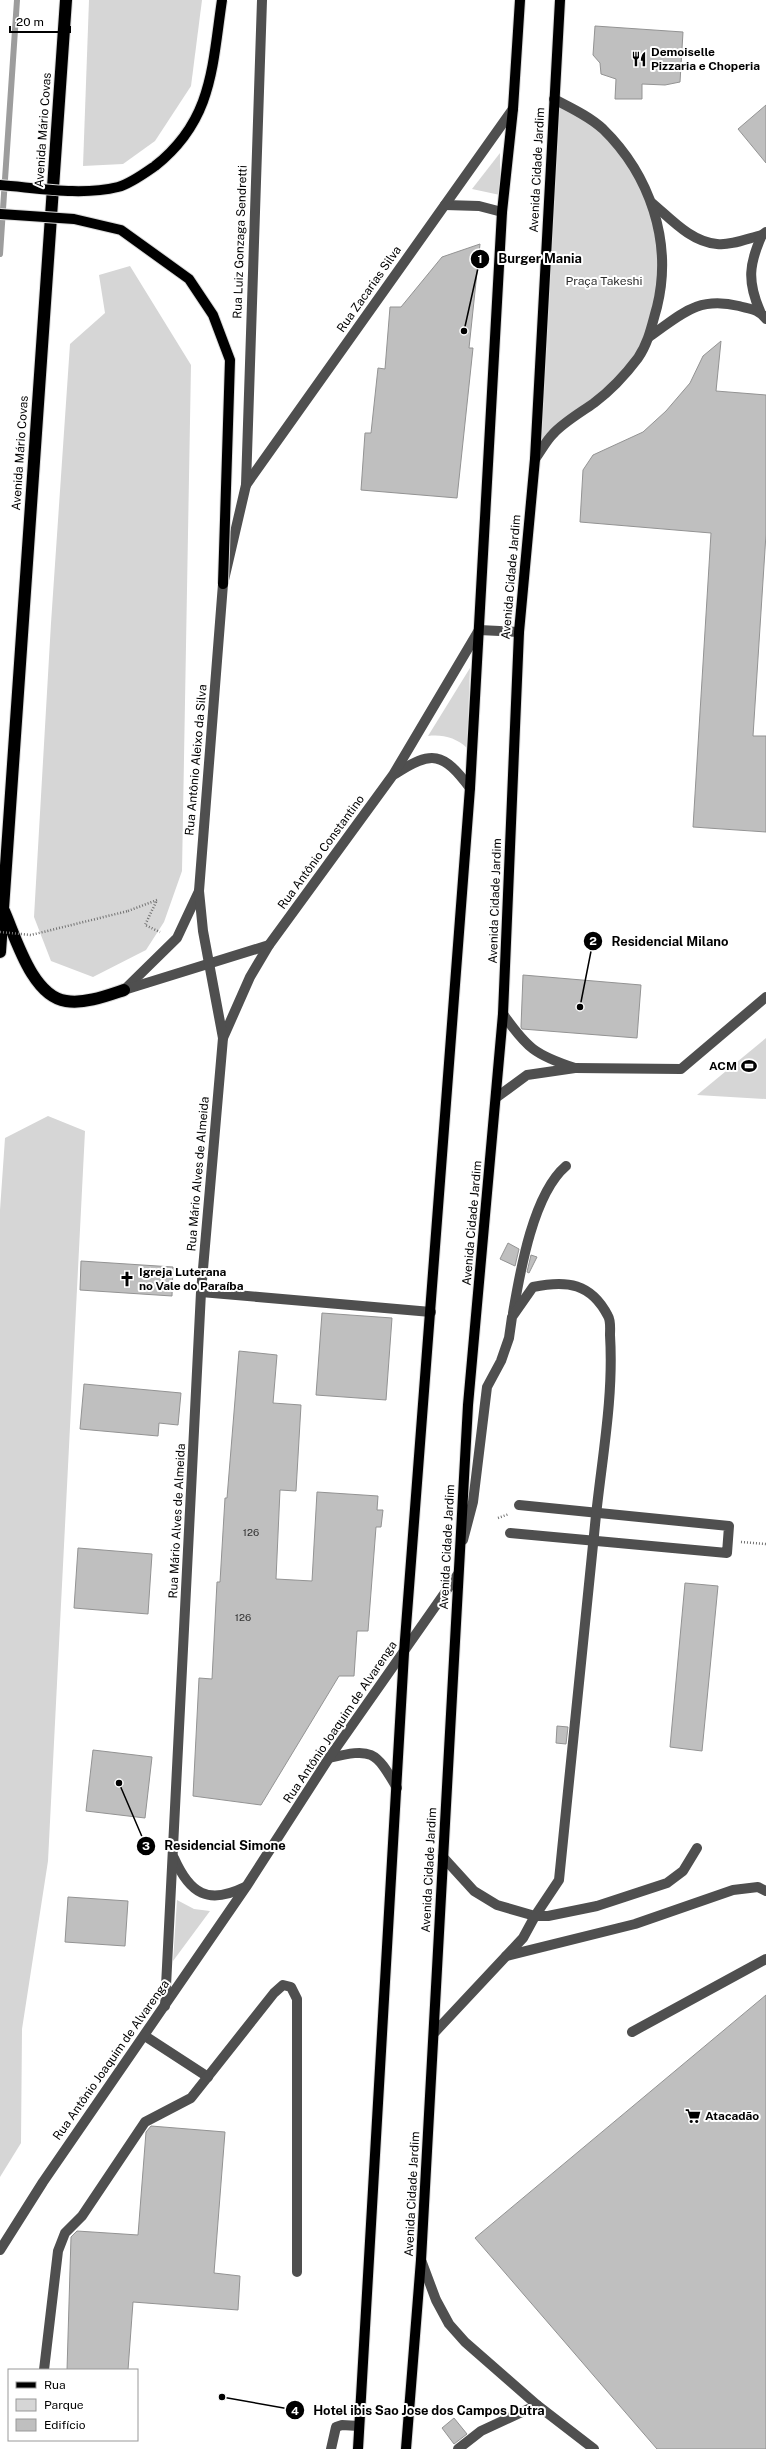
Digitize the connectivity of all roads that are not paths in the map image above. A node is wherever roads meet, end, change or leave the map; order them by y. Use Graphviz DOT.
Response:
graph roads {
  1 [pos="66,0"];
  2 [pos="222,0"];
  3 [pos="262,0"];
  4 [pos="520,0"];
  5 [pos="560,0"];
  6 [pos="554,99"];
  7 [pos="513,109"];
  8 [pos="0,185"];
  9 [pos="652,204"];
  10 [pos="444,205"];
  11 [pos="502,212"];
  12 [pos="0,214"];
  13 [pos="764,233"];
  14 [pos="763,315"];
  15 [pos="649,337"];
  16 [pos="535,459"];
  17 [pos="246,485"];
  18 [pos="223,584"];
  19 [pos="479,630"];
  20 [pos="519,632"];
  21 [pos="394,775"];
  22 [pos="470,788"];
  23 [pos="199,891"];
  24 [pos="3,908"];
  25 [pos="269,944"];
  26 [pos="0,952"];
  27 [pos="209,962"];
  28 [pos="124,990"];
  29 [pos="766,998"];
  30 [pos="503,1014"];
  31 [pos="223,1038"];
  32 [pos="575,1068"];
  33 [pos="497,1097"];
  34 [pos="566,1166"];
  35 [pos="201,1292"];
  36 [pos="431,1312"];
  37 [pos="512,1317"];
  38 [pos="519,1505"];
  39 [pos="596,1512"];
  40 [pos="510,1533"];
  41 [pos="593,1540"];
  42 [pos="458,1557"];
  43 [pos="458,1574"];
  44 [pos="404,1652"];
  45 [pos="329,1758"];
  46 [pos="397,1788"];
  47 [pos="697,1848"];
  48 [pos="173,1856"];
  49 [pos="443,1857"];
  50 [pos="246,1887"];
  51 [pos="766,1891"];
  52 [pos="535,1916"];
  53 [pos="504,1956"];
  54 [pos="766,1959"];
  55 [pos="165,2006"];
  56 [pos="435,2032"];
  57 [pos="632,2032"];
  58 [pos="145,2036"];
  59 [pos="208,2077"];
  60 [pos="0,2250"];
  61 [pos="421,2260"];
  62 [pos="297,2272"];
  63 [pos="44,2369"];
  64 [pos="537,2405"];
  65 [pos="359,2426"];
  66 [pos="331,2449"];
  67 [pos="358,2449"];
  68 [pos="406,2449"];
  69 [pos="458,2449"];
  70 [pos="594,2449"];
  1 -- 24 [label="highway, Avenida Mário Covas"];
  2 -- 8 [label="main road, bridge"];
  3 -- 17 [label="street, Rua Luiz Gonzaga Sendretti"];
  4 -- 7 [label="main road"];
  5 -- 6 [label="main road, Avenida Cidade Jardim"];
  6 -- 9 [label="street"];
  6 -- 16 [label="main road, Avenida Cidade Jardim"];
  7 -- 10 [label="street, Rua Zacarias Silva"];
  7 -- 11 [label="main road"];
  9 -- 13 [label="street"];
  9 -- 15 [label="street"];
  10 -- 11 [label="street"];
  10 -- 17 [label="street, Rua Zacarias Silva"];
  11 -- 19 [label="main road"];
  12 -- 18 [label="main road, bridge"];
  13 -- 14 [label="street"];
  14 -- 15 [label="street"];
  15 -- 16 [label="street"];
  16 -- 20 [label="main road, Avenida Cidade Jardim"];
  17 -- 18 [label="street, Rua Antônio Aleixo da Silva"];
  18 -- 23 [label="street, Rua Antônio Aleixo da Silva"];
  19 -- 20 [label="street"];
  19 -- 21 [label="street, Rua Antônio Constantino"];
  19 -- 22 [label="main road"];
  20 -- 30 [label="main road, Avenida Cidade Jardim"];
  21 -- 22 [label="street, Rua Antônio Constantino"];
  21 -- 25 [label="street, Rua Antônio Constantino"];
  22 -- 36 [label="main road"];
  23 -- 27 [label="street, Rua Antônio Aleixo da Silva"];
  23 -- 28 [label="street"];
  24 -- 26 [label="highway, Avenida Mário Covas"];
  24 -- 28 [label="highway"];
  25 -- 27 [label="street"];
  25 -- 31 [label="street, Rua Antônio Constantino"];
  27 -- 28 [label="street"];
  27 -- 31 [label="street, Rua Antônio Aleixo da Silva"];
  29 -- 32 [label="street"];
  30 -- 32 [label="street"];
  30 -- 33 [label="main road, Avenida Cidade Jardim"];
  31 -- 35 [label="street, Rua Mário Alves de Almeida"];
  32 -- 33 [label="street"];
  33 -- 42 [label="main road, Avenida Cidade Jardim"];
  34 -- 37 [label="street"];
  35 -- 36 [label="street"];
  35 -- 48 [label="street, Rua Mário Alves de Almeida"];
  36 -- 44 [label="main road"];
  37 -- 39 [label="street"];
  37 -- 42 [label="street"];
  38 -- 39 [label="street"];
  39 -- 41 [label="street"];
  39 -- 41 [label="street"];
  40 -- 41 [label="street"];
  41 -- 52 [label="street"];
  42 -- 43 [label="main road, Avenida Cidade Jardim"];
  43 -- 44 [label="street, Rua Antônio Joaquim de Alvarenga"];
  43 -- 49 [label="main road, Avenida Cidade Jardim"];
  44 -- 45 [label="street, Rua Antônio Joaquim de Alvarenga"];
  44 -- 46 [label="main road"];
  45 -- 46 [label="street"];
  45 -- 50 [label="street, Rua Antônio Joaquim de Alvarenga"];
  46 -- 65 [label="main road"];
  47 -- 52 [label="street"];
  48 -- 50 [label="street"];
  48 -- 55 [label="street, Rua Mário Alves de Almeida"];
  49 -- 52 [label="street"];
  49 -- 56 [label="main road, Avenida Cidade Jardim"];
  50 -- 55 [label="street, Rua Antônio Joaquim de Alvarenga"];
  51 -- 53 [label="street"];
  52 -- 53 [label="street"];
  53 -- 56 [label="street"];
  54 -- 57 [label="street"];
  55 -- 58 [label="street, Rua Antônio Joaquim de Alvarenga"];
  56 -- 61 [label="main road, Avenida Cidade Jardim"];
  58 -- 59 [label="street"];
  58 -- 60 [label="street, Rua Antônio Joaquim de Alvarenga"];
  59 -- 62 [label="street"];
  59 -- 63 [label="street"];
  61 -- 64 [label="street"];
  61 -- 68 [label="main road, Avenida Cidade Jardim"];
  64 -- 69 [label="street"];
  64 -- 70 [label="street"];
  65 -- 66 [label="street"];
  65 -- 67 [label="main road"];
}
